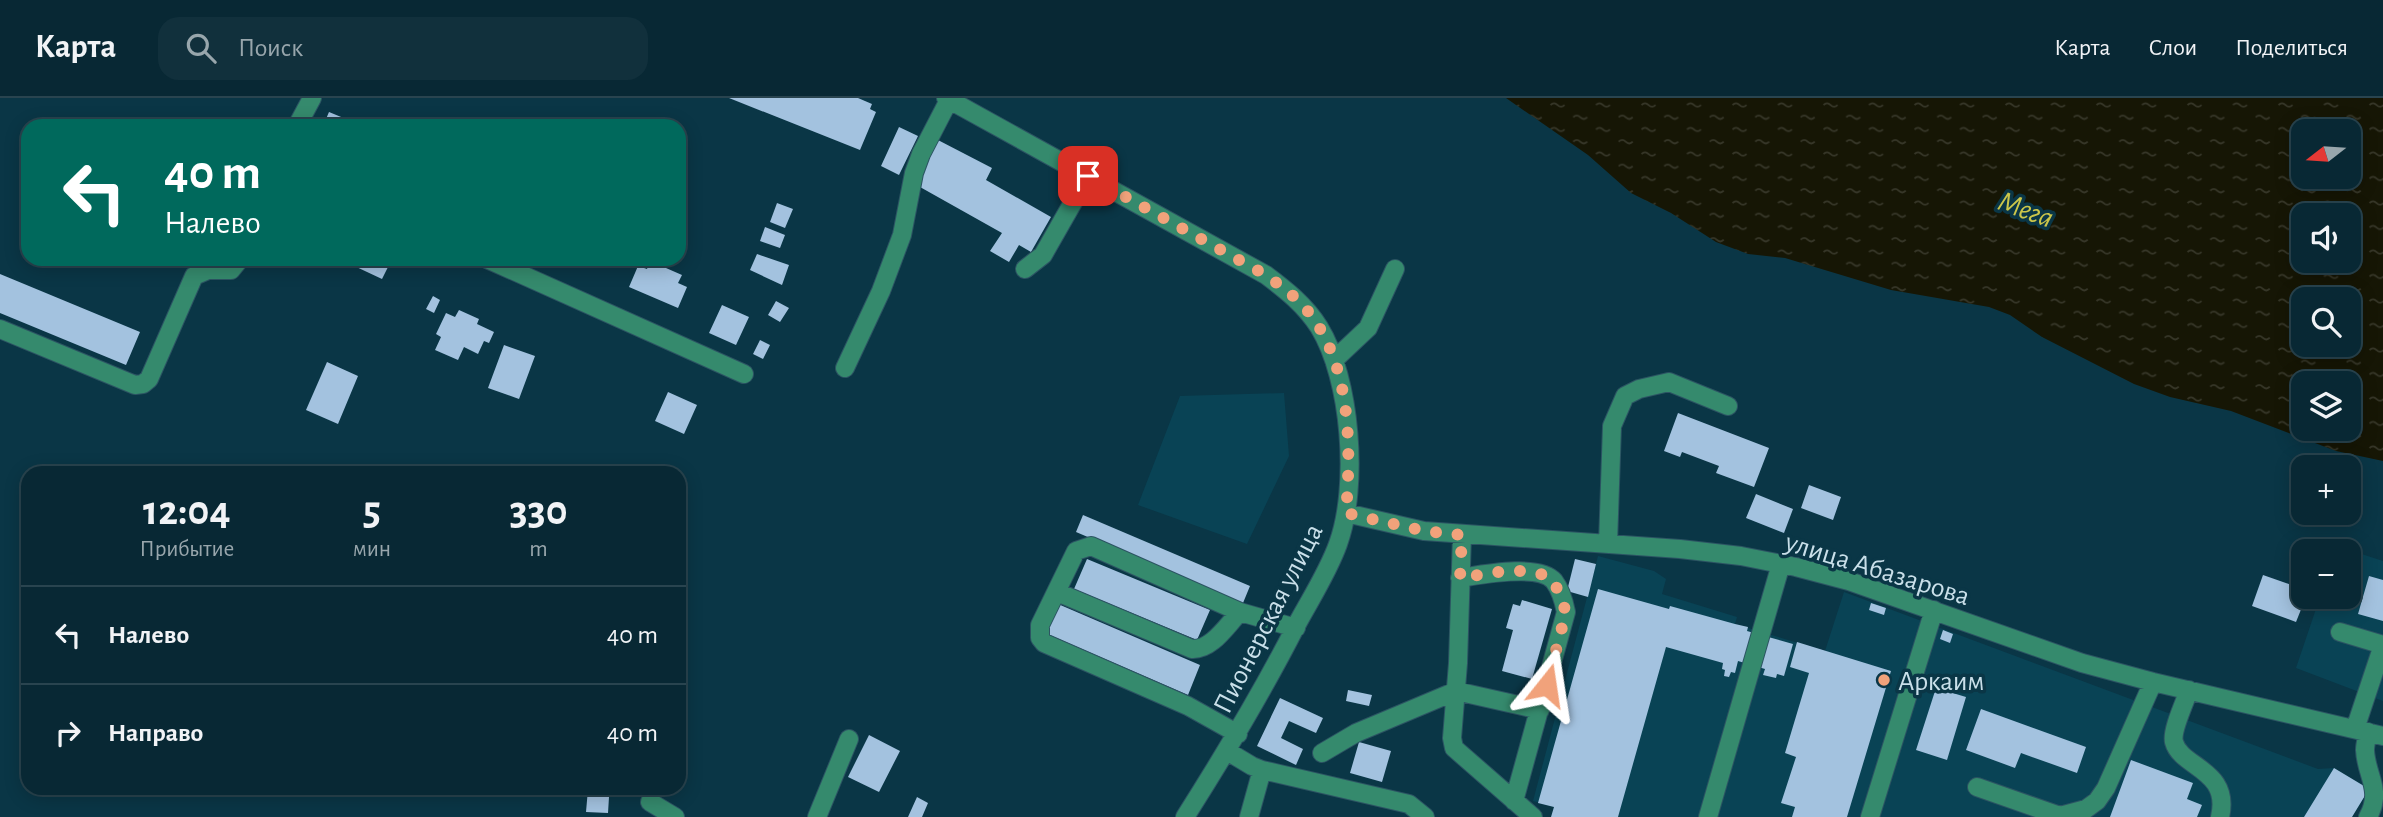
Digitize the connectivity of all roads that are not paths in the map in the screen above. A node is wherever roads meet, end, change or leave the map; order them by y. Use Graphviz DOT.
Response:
graph roads {
  1 [pos="312,98"];
  2 [pos="948,99"];
  3 [pos="301,119"];
  4 [pos="1088,176"];
  5 [pos="235,266"];
  6 [pos="503,266"];
  7 [pos="1026,269"];
  8 [pos="1395,269"];
  9 [pos="0,329"];
  10 [pos="1334,360"];
  11 [pos="845,368"];
  12 [pos="744,374"];
  13 [pos="1728,406"];
  14 [pos="1346,513"];
  15 [pos="1462,535"];
  16 [pos="1608,544"];
  17 [pos="1781,564"];
  18 [pos="1460,578"];
  19 [pos="1057,592"];
  20 [pos="1934,610"];
  21 [pos="1240,612"];
  22 [pos="1296,628"];
  23 [pos="2340,632"];
  24 [pos="2383,645"];
  25 [pos="2153,682"];
  26 [pos="2189,690"];
  27 [pos="1456,691"];
  28 [pos="1540,710"];
  29 [pos="2369,732"];
  30 [pos="1238,734"];
  31 [pos="849,739"];
  32 [pos="1227,751"];
  33 [pos="1322,753"];
  34 [pos="1262,770"];
  35 [pos="1977,787"];
  36 [pos="1384,798"];
  37 [pos="1514,801"];
  38 [pos="650,802"];
  39 [pos="675,817"];
  40 [pos="817,817"];
  41 [pos="1185,817"];
  42 [pos="1249,817"];
  43 [pos="1379,817"];
  44 [pos="1425,817"];
  45 [pos="1533,817"];
  46 [pos="1708,817"];
  47 [pos="1870,817"];
  48 [pos="2220,817"];
  49 [pos="2368,817"];
  1 -- 3 [label="street"];
  2 -- 4 [label="street, Пионерская улица"];
  2 -- 11 [label="street"];
  4 -- 7 [label="street"];
  4 -- 10 [label="street, Пионерская улица"];
  5 -- 9 [label="street"];
  6 -- 12 [label="street"];
  8 -- 10 [label="street"];
  10 -- 14 [label="street, Пионерская улица"];
  13 -- 16 [label="street"];
  14 -- 15 [label="street, улица Абазарова"];
  14 -- 22 [label="street, Пионерская улица"];
  15 -- 16 [label="street, улица Абазарова"];
  15 -- 18 [label="street"];
  16 -- 17 [label="street, улица Абазарова"];
  17 -- 20 [label="street, улица Абазарова"];
  17 -- 46 [label="street"];
  18 -- 27 [label="street"];
  18 -- 28 [label="street"];
  19 -- 21 [label="street"];
  19 -- 21 [label="street"];
  19 -- 30 [label="street"];
  20 -- 25 [label="street, улица Абазарова"];
  20 -- 47 [label="street"];
  21 -- 22 [label="street"];
  22 -- 30 [label="street, Пионерская улица"];
  23 -- 24 [label="street"];
  24 -- 29 [label="street"];
  25 -- 26 [label="street, улица Абазарова"];
  25 -- 35 [label="street"];
  26 -- 29 [label="street, улица Абазарова"];
  26 -- 48 [label="street"];
  27 -- 28 [label="street"];
  27 -- 33 [label="street"];
  27 -- 37 [label="street"];
  28 -- 37 [label="street"];
  29 -- 49 [label="street"];
  30 -- 32 [label="street, Пионерская улица"];
  31 -- 40 [label="street"];
  32 -- 34 [label="street"];
  32 -- 41 [label="street, Пионерская улица"];
  34 -- 36 [label="street"];
  34 -- 42 [label="street"];
  36 -- 43 [label="street"];
  36 -- 44 [label="street"];
  37 -- 45 [label="street"];
  38 -- 39 [label="street"];
}
